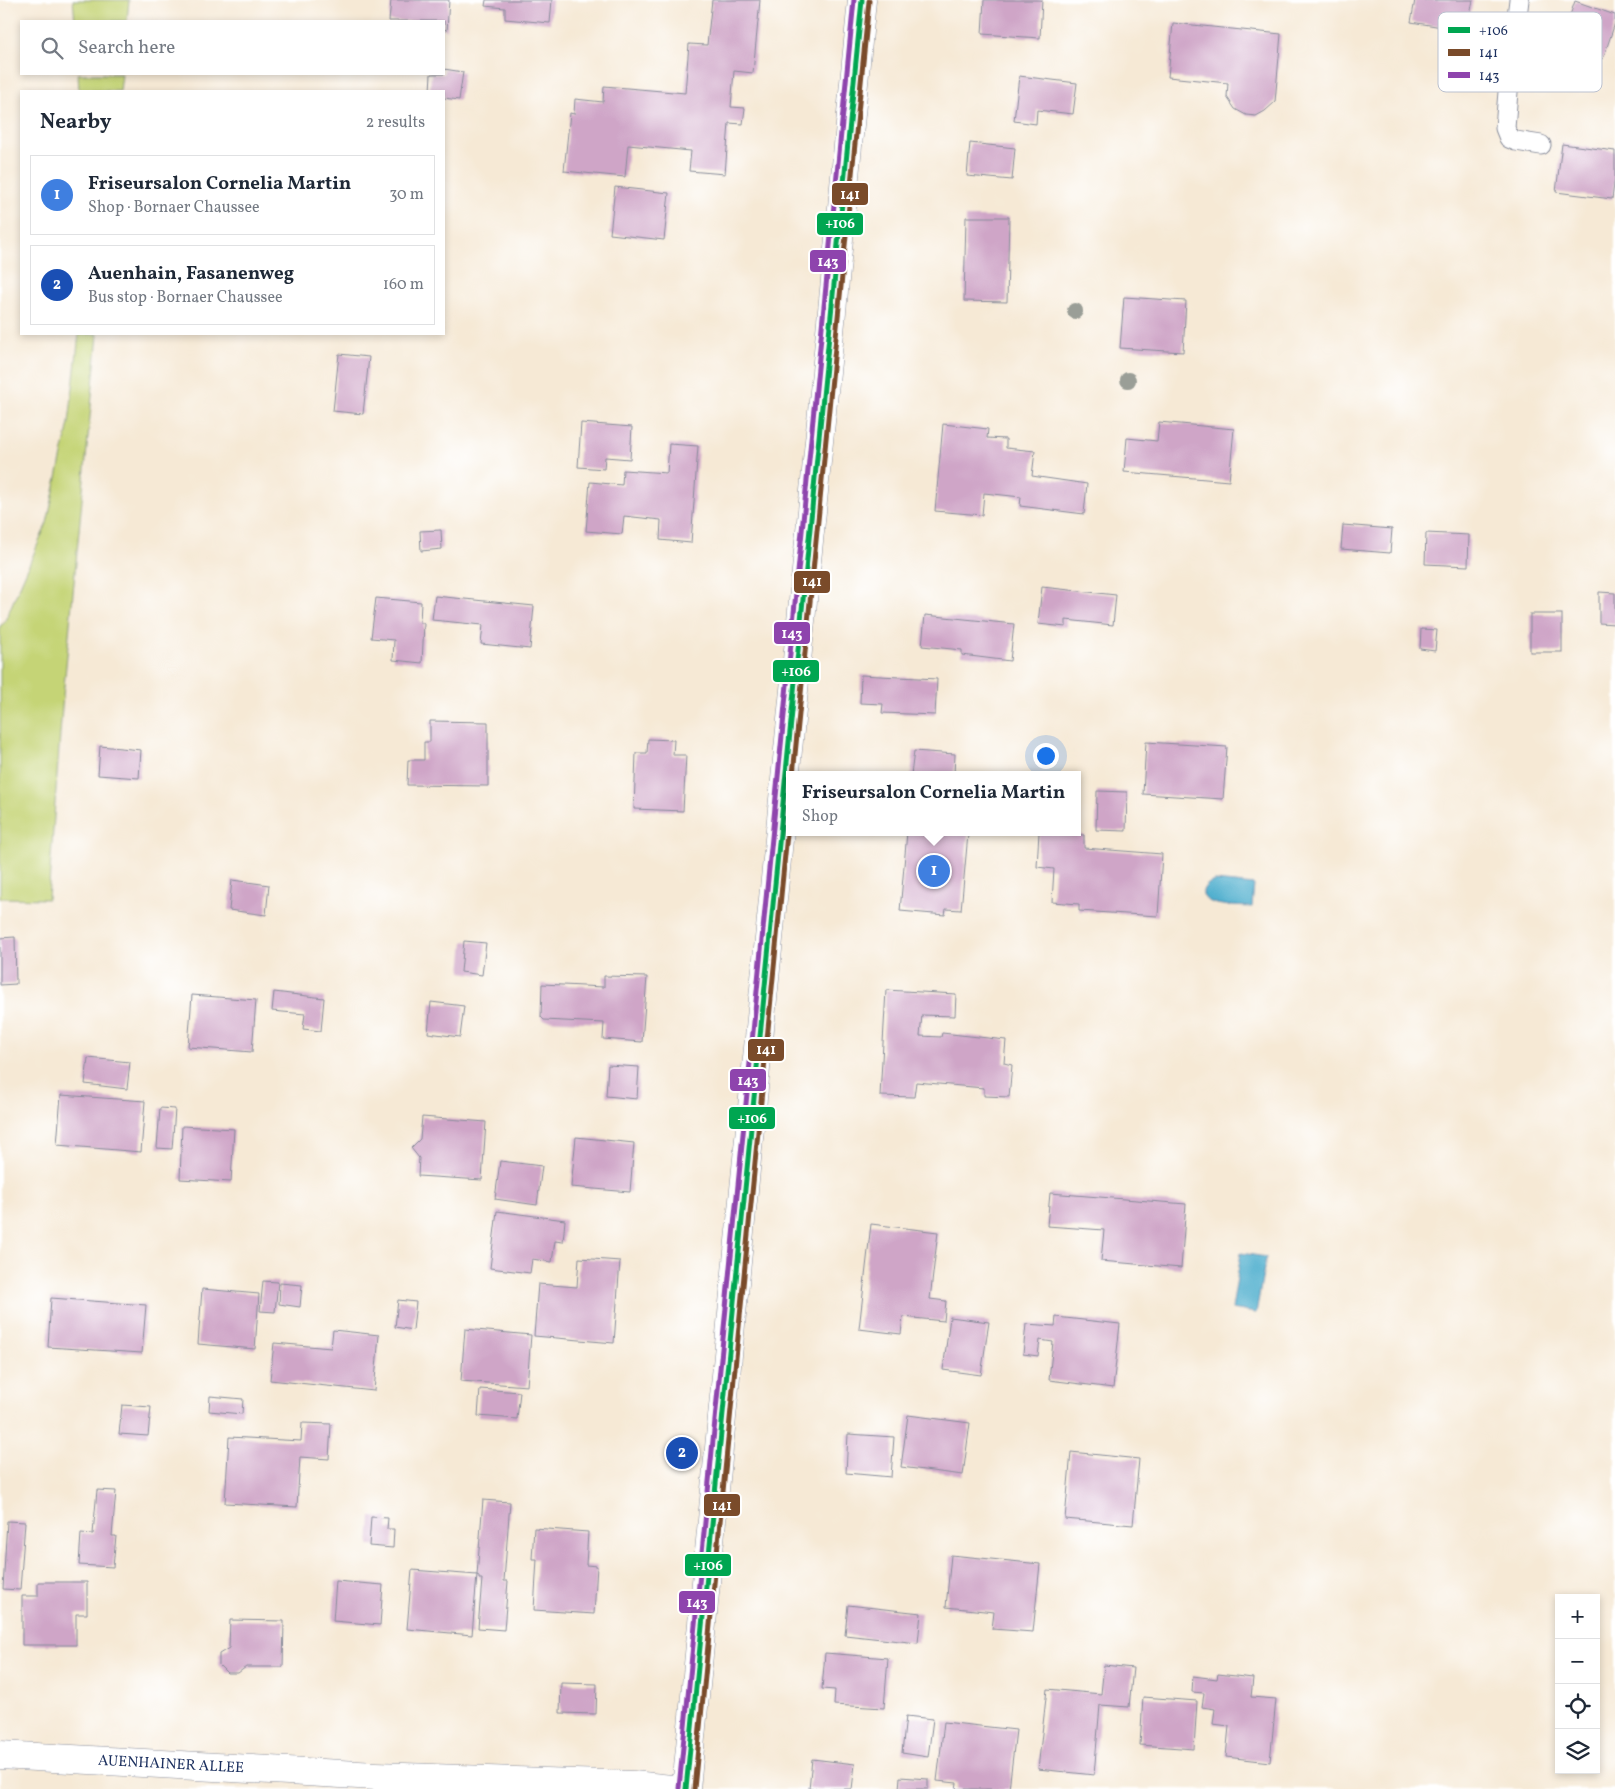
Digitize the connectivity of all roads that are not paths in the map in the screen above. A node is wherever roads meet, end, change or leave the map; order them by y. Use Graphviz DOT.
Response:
graph roads {
  1 [pos="862,0"];
  2 [pos="1508,92"];
  3 [pos="1541,145"];
  4 [pos="0,1755"];
  5 [pos="671,1789"];
  6 [pos="686,1789"];
  1 -- 6 [label="street"];
  2 -- 3 [label="lane"];
  4 -- 5 [label="street, AUENHAINER ALLEE"];
}
